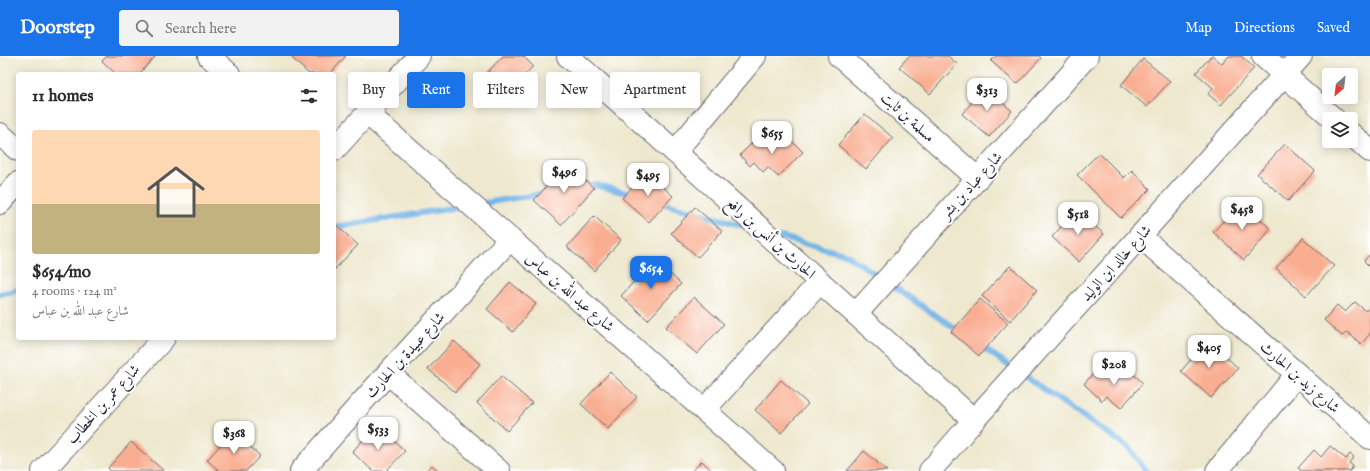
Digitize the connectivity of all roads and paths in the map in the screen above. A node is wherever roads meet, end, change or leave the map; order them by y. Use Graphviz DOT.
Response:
graph roads {
  1 [pos="210,56"];
  2 [pos="419,56"];
  3 [pos="568,56"];
  4 [pos="755,56"];
  5 [pos="840,56"];
  6 [pos="1087,56"];
  7 [pos="1263,56"];
  8 [pos="1301,56"];
  9 [pos="227,72"];
  10 [pos="1284,75"];
  11 [pos="1326,112"];
  12 [pos="367,113"];
  13 [pos="0,134"];
  14 [pos="1358,140"];
  15 [pos="16,148"];
  16 [pos="336,148"];
  17 [pos="1370,151"];
  18 [pos="675,152"];
  19 [pos="977,178"];
  20 [pos="16,185"];
  21 [pos="0,203"];
  22 [pos="1140,236"];
  23 [pos="510,239"];
  24 [pos="820,282"];
  25 [pos="856,314"];
  26 [pos="162,340"];
  27 [pos="388,373"];
  28 [pos="1297,374"];
  29 [pos="704,410"];
  30 [pos="974,420"];
  31 [pos="1370,438"];
  32 [pos="46,470"];
  33 [pos="301,471"];
  34 [pos="499,471"];
  35 [pos="773,471"];
  36 [pos="930,471"];
  37 [pos="1216,471"];
  1 -- 9 [label="street"];
  2 -- 12 [label="street"];
  3 -- 18 [label="street, الحارث بن أنس بن رافع"];
  4 -- 18 [label="street"];
  5 -- 19 [label="street, مسلمة بن ثابت"];
  6 -- 19 [label="street, شارع عباد بن بشر"];
  7 -- 10 [label="street"];
  8 -- 10 [label="street, شارع خالد ابن الوليد"];
  10 -- 11 [label="street"];
  10 -- 22 [label="street, شارع خالد ابن الوليد"];
  12 -- 16 [label="street"];
  12 -- 23 [label="street, شارع عبد الله بن عباس"];
  13 -- 15 [label="street"];
  14 -- 17 [label="street"];
  18 -- 24 [label="street, الحارث بن أنس بن رافع"];
  19 -- 25 [label="street, شارع عباد بن بشر"];
  20 -- 21 [label="street"];
  22 -- 28 [label="street, شارع زيد بن الحارث"];
  22 -- 30 [label="street, شارع خالد ابن الوليد"];
  23 -- 27 [label="street, شارع عبيدة بن الحارث"];
  23 -- 29 [label="street, شارع عبد الله بن عباس"];
  24 -- 25 [label="street, الحارث بن أنس بن رافع"];
  24 -- 29 [label="street"];
  25 -- 30 [label="street, الحارث بن أنس بن رافع"];
  26 -- 32 [label="street, شارع عمر بن الخطاب"];
  27 -- 33 [label="street, شارع عبيدة بن الحارث"];
  27 -- 34 [label="street"];
  28 -- 31 [label="street, شارع زيد بن الحارث"];
  28 -- 37 [label="street"];
  29 -- 35 [label="street, شارع عبد الله بن عباس"];
  30 -- 36 [label="street, شارع خالد ابن الوليد"];
}
